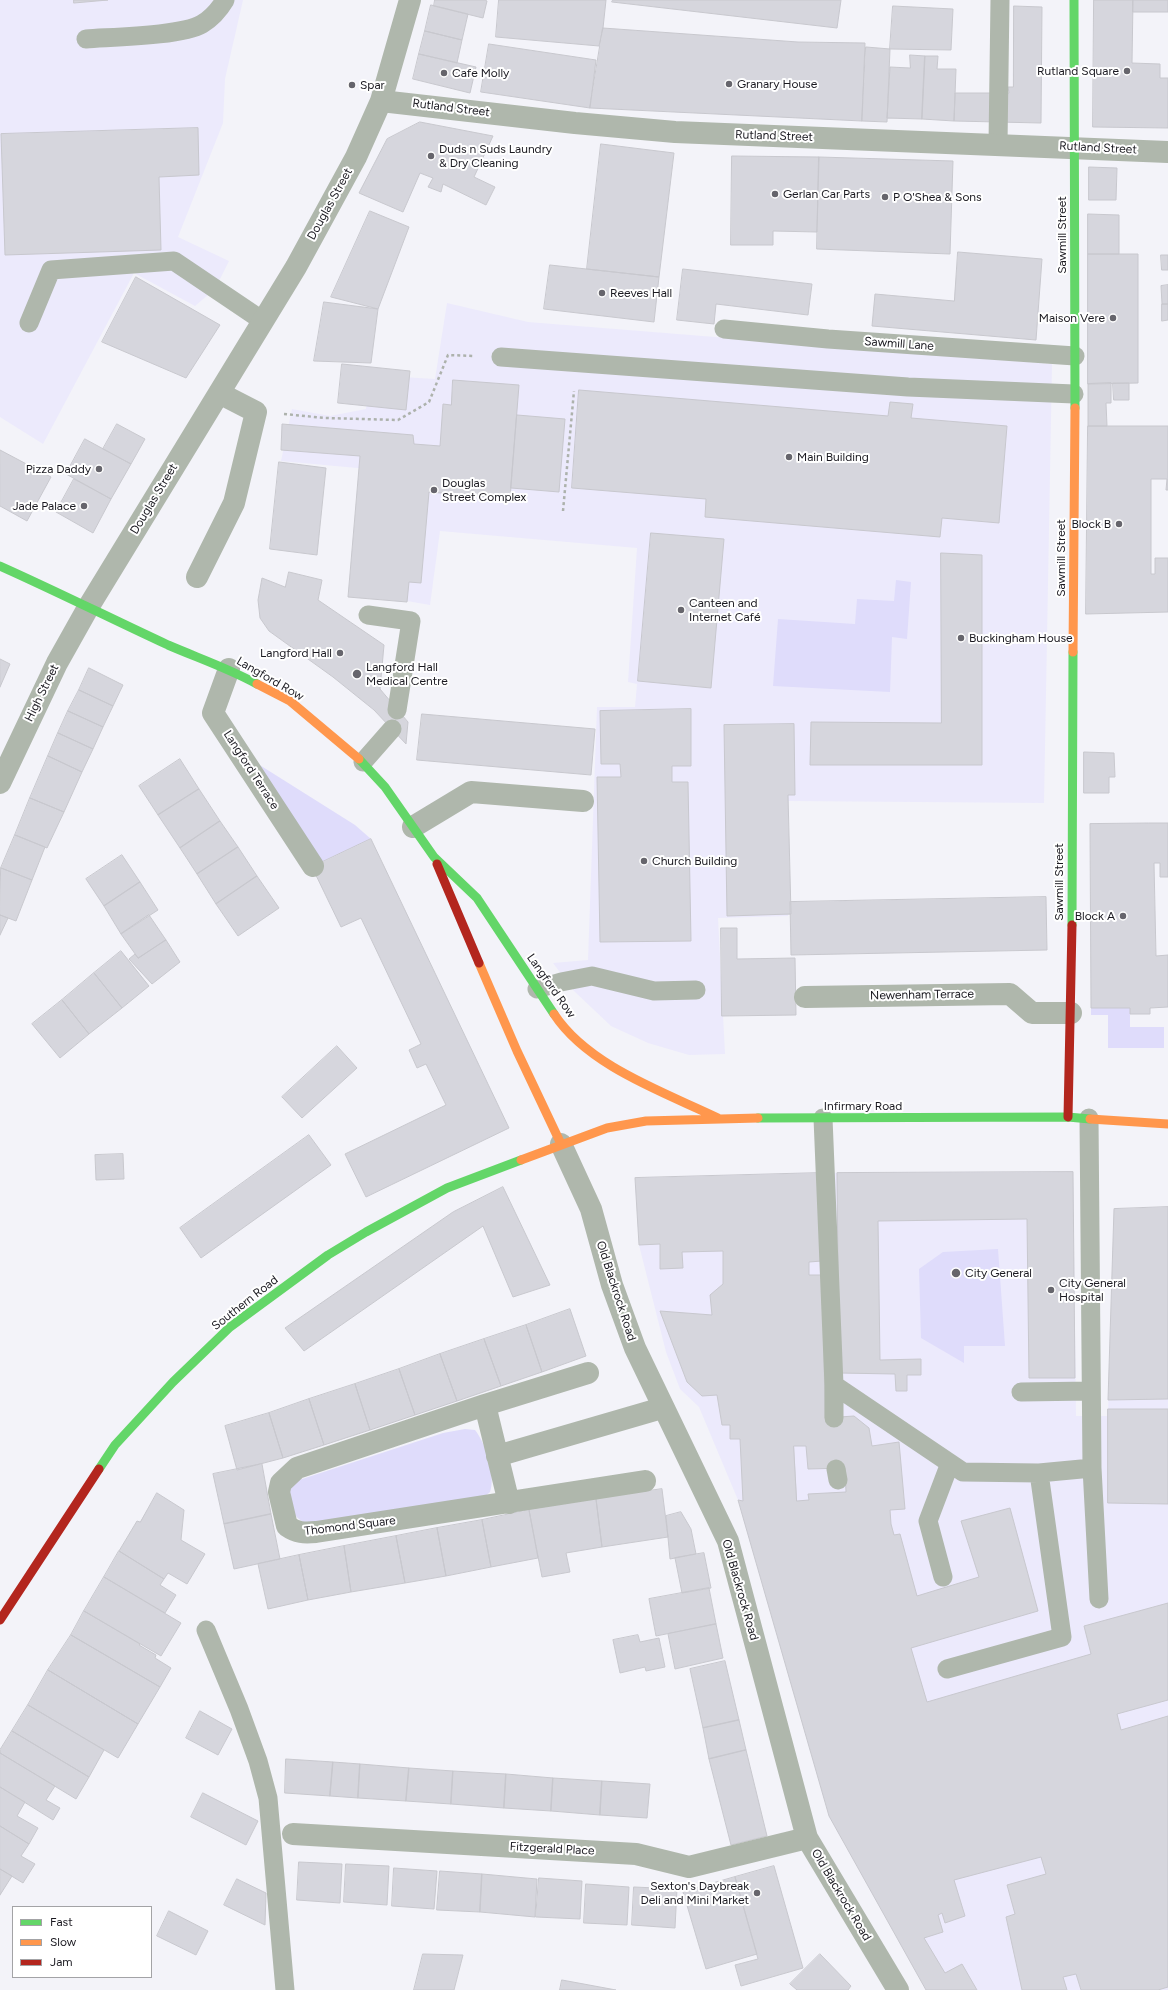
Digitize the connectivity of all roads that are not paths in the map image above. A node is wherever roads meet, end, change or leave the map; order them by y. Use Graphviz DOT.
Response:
graph roads {
  1 [pos="225,0"];
  2 [pos="410,0"];
  3 [pos="1000,0"];
  4 [pos="1074,0"];
  5 [pos="86,39"];
  6 [pos="381,101"];
  7 [pos="998,144"];
  8 [pos="1073,147"];
  9 [pos="1168,152"];
  10 [pos="263,321"];
  11 [pos="29,323"];
  12 [pos="724,329"];
  13 [pos="1074,356"];
  14 [pos="501,357"];
  15 [pos="219,393"];
  16 [pos="1074,394"];
  17 [pos="0,566"];
  18 [pos="197,577"];
  19 [pos="89,606"];
  20 [pos="368,615"];
  21 [pos="229,669"];
  22 [pos="397,710"];
  23 [pos="392,729"];
  24 [pos="363,762"];
  25 [pos="0,783"];
  26 [pos="583,801"];
  27 [pos="413,827"];
  28 [pos="434,857"];
  29 [pos="313,866"];
  30 [pos="537,989"];
  31 [pos="696,990"];
  32 [pos="805,997"];
  33 [pos="1071,1013"];
  34 [pos="1068,1117"];
  35 [pos="719,1118"];
  36 [pos="823,1118"];
  37 [pos="1089,1118"];
  38 [pos="1168,1124"];
  39 [pos="560,1144"];
  40 [pos="588,1373"];
  41 [pos="834,1385"];
  42 [pos="1021,1392"];
  43 [pos="1091,1392"];
  44 [pos="485,1405"];
  45 [pos="662,1408"];
  46 [pos="834,1418"];
  47 [pos="497,1456"];
  48 [pos="950,1463"];
  49 [pos="1092,1468"];
  50 [pos="1039,1474"];
  51 [pos="645,1481"];
  52 [pos="509,1503"];
  53 [pos="942,1577"];
  54 [pos="1099,1599"];
  55 [pos="0,1620"];
  56 [pos="206,1630"];
  57 [pos="947,1669"];
  58 [pos="292,1834"];
  59 [pos="807,1838"];
  60 [pos="285,1990"];
  61 [pos="898,1990"];
  1 -- 5 [label="lane"];
  2 -- 6 [label="street, Douglas Street"];
  3 -- 7 [label="lane"];
  4 -- 8 [label="street, Sawmill Street"];
  6 -- 7 [label="street, Rutland Street"];
  6 -- 10 [label="street, Douglas Street"];
  7 -- 8 [label="street, Rutland Street"];
  8 -- 9 [label="street, Rutland Street"];
  8 -- 13 [label="street, Sawmill Street"];
  10 -- 11 [label="lane"];
  10 -- 15 [label="street, Douglas Street"];
  12 -- 13 [label="lane, Sawmill Lane"];
  13 -- 16 [label="street, Sawmill Street"];
  14 -- 16 [label="lane"];
  15 -- 18 [label="street"];
  15 -- 19 [label="street, Douglas Street"];
  16 -- 33 [label="street, Sawmill Street"];
  17 -- 19 [label="street, Langford Row"];
  19 -- 21 [label="street, Langford Row"];
  19 -- 25 [label="street, High Street"];
  20 -- 22 [label="lane"];
  21 -- 24 [label="street, Langford Row"];
  21 -- 29 [label="street, Langford Terrace"];
  23 -- 24 [label="lane"];
  24 -- 27 [label="street, Langford Row"];
  26 -- 27 [label="street"];
  27 -- 28 [label="street, Langford Row"];
  28 -- 30 [label="street, Langford Row"];
  28 -- 39 [label="street, Langford Row"];
  30 -- 31 [label="lane"];
  30 -- 35 [label="street, Langford Row"];
  32 -- 33 [label="street, Newenham Terrace"];
  33 -- 34 [label="street, Sawmill Street"];
  34 -- 36 [label="street, Infirmary Road"];
  34 -- 37 [label="street, Infirmary Road"];
  35 -- 36 [label="street, Infirmary Road"];
  35 -- 39 [label="street, Infirmary Road"];
  36 -- 41 [label="lane"];
  37 -- 38 [label="street, Infirmary Road"];
  37 -- 43 [label="lane"];
  39 -- 45 [label="street, Old Blackrock Road"];
  39 -- 55 [label="street, Southern Road"];
  40 -- 44 [label="street, Thomond Square"];
  41 -- 46 [label="lane"];
  41 -- 48 [label="lane"];
  42 -- 43 [label="lane"];
  43 -- 49 [label="lane"];
  44 -- 47 [label="street"];
  44 -- 52 [label="street, Thomond Square"];
  45 -- 47 [label="street"];
  45 -- 59 [label="street, Old Blackrock Road"];
  47 -- 52 [label="street"];
  48 -- 50 [label="lane"];
  48 -- 53 [label="lane"];
  49 -- 50 [label="lane"];
  49 -- 54 [label="lane"];
  50 -- 57 [label="lane"];
  51 -- 52 [label="street, Thomond Square"];
  56 -- 60 [label="lane"];
  58 -- 59 [label="street, Fitzgerald Place"];
  59 -- 61 [label="street, Old Blackrock Road"];
}
